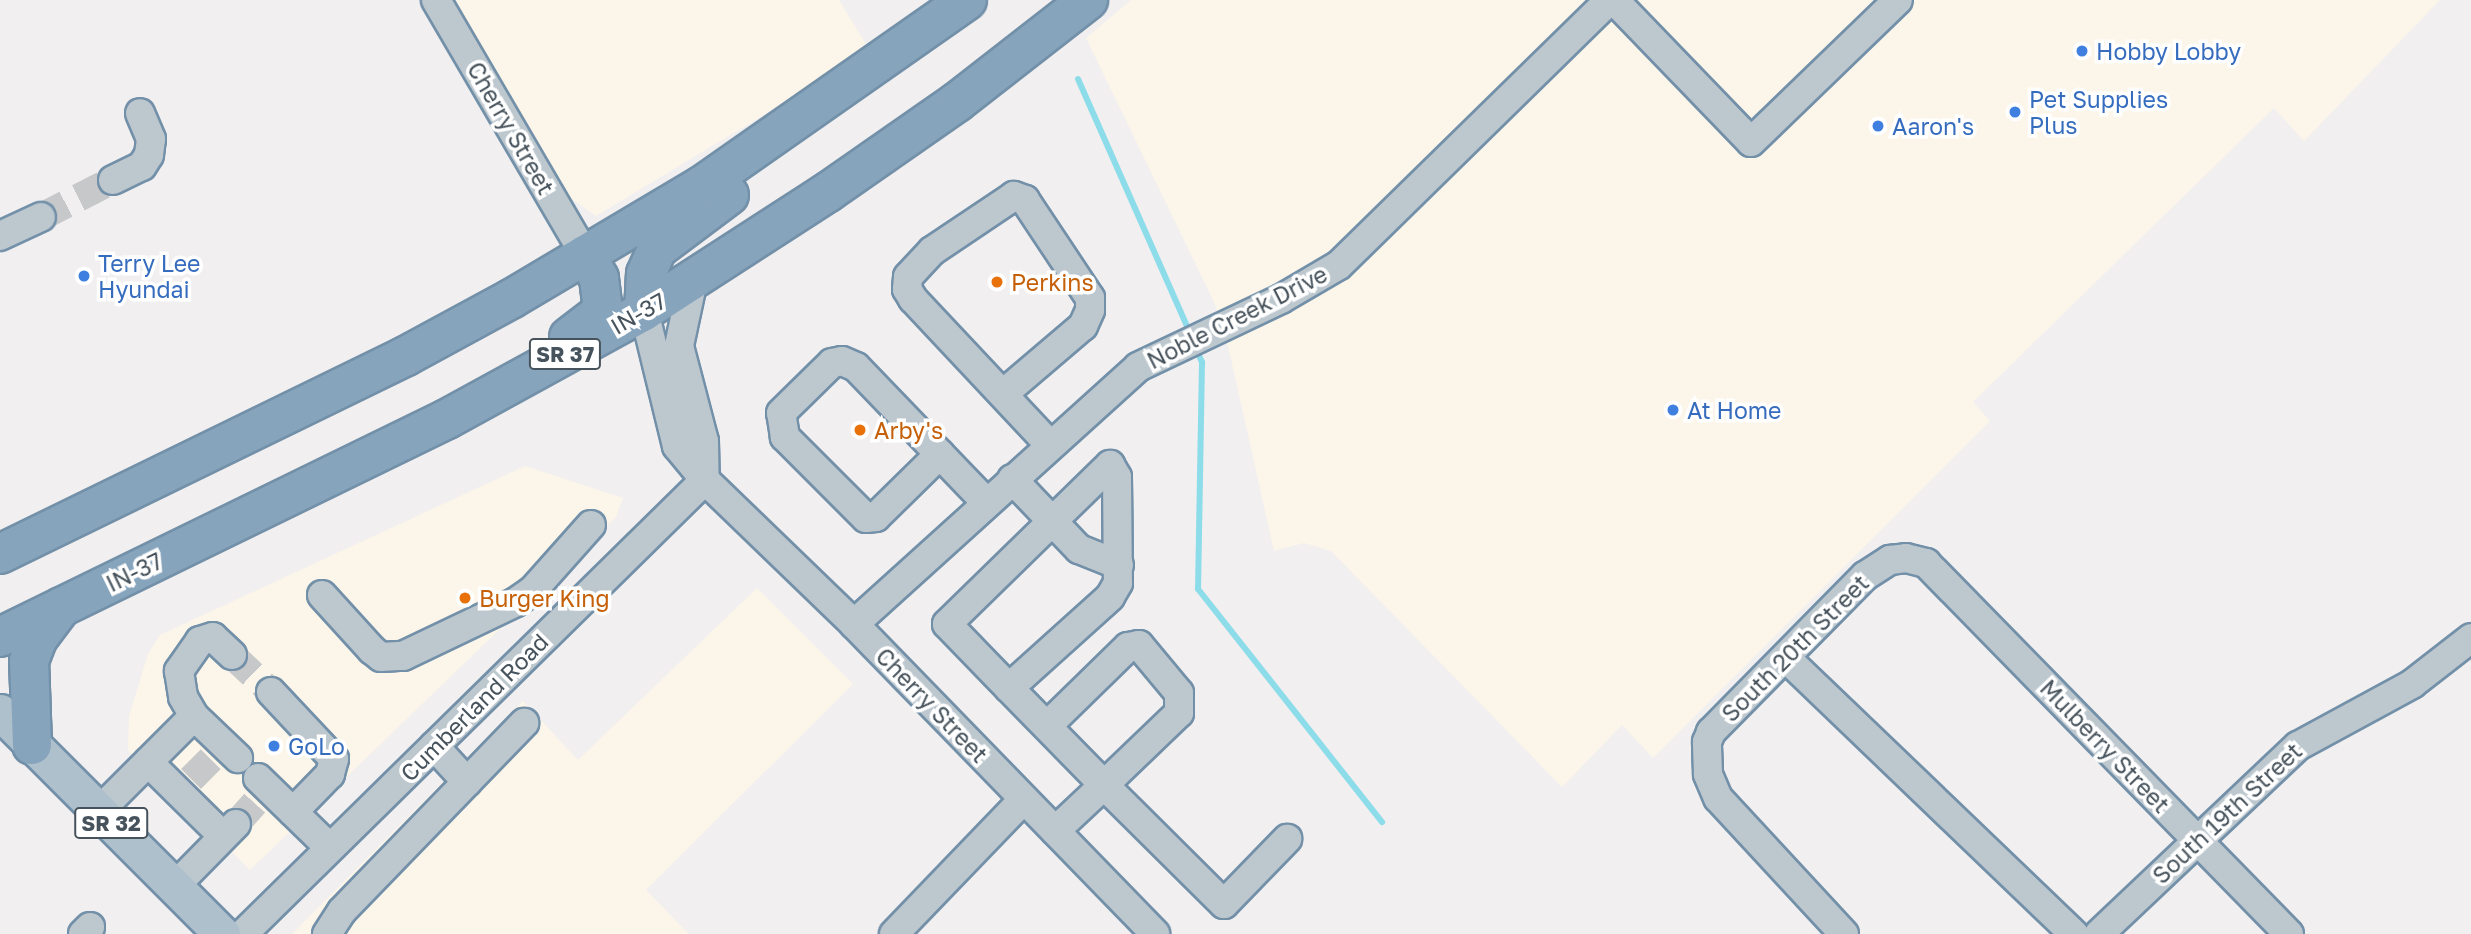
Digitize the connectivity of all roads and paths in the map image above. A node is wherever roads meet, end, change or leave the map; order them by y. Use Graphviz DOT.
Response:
graph roads {
  1 [pos="436,0"];
  2 [pos="967,0"];
  3 [pos="1088,0"];
  4 [pos="1612,0"];
  5 [pos="1898,0"];
  6 [pos="140,113"];
  7 [pos="797,122"];
  8 [pos="113,180"];
  9 [pos="41,217"];
  10 [pos="0,236"];
  11 [pos="585,255"];
  12 [pos="693,280"];
  13 [pos="644,311"];
  14 [pos="1003,394"];
  15 [pos="447,419"];
  16 [pos="1049,444"];
  17 [pos="940,454"];
  18 [pos="1012,479"];
  19 [pos="705,480"];
  20 [pos="986,502"];
  21 [pos="1050,520"];
  22 [pos="592,525"];
  23 [pos="0,554"];
  24 [pos="1920,560"];
  25 [pos="1119,565"];
  26 [pos="322,595"];
  27 [pos="61,607"];
  28 [pos="854,624"];
  29 [pos="0,637"];
  30 [pos="2471,638"];
  31 [pos="223,646"];
  32 [pos="1786,658"];
  33 [pos="1009,688"];
  34 [pos="271,692"];
  35 [pos="0,712"];
  36 [pos="194,716"];
  37 [pos="524,723"];
  38 [pos="1047,726"];
  39 [pos="32,745"];
  40 [pos="434,746"];
  41 [pos="225,754"];
  42 [pos="148,762"];
  43 [pos="467,782"];
  44 [pos="1104,785"];
  45 [pos="261,790"];
  46 [pos="1024,799"];
  47 [pos="99,811"];
  48 [pos="293,812"];
  49 [pos="1055,831"];
  50 [pos="1287,839"];
  51 [pos="2196,839"];
  52 [pos="330,848"];
  53 [pos="175,886"];
  54 [pos="222,934"];
  55 [pos="243,934"];
  56 [pos="327,934"];
  57 [pos="894,934"];
  58 [pos="1155,934"];
  59 [pos="1844,934"];
  60 [pos="2074,934"];
  61 [pos="2099,934"];
  62 [pos="2289,934"];
  1 -- 11 [label="street, Cherry Street"];
  2 -- 7 [label="highway"];
  3 -- 12 [label="highway, IN-37 / SR 37"];
  4 -- 5 [label="street, Noble Creek Drive"];
  4 -- 16 [label="street, Noble Creek Drive"];
  6 -- 8 [label="street"];
  7 -- 11 [label="highway"];
  7 -- 13 [label="highway"];
  9 -- 10 [label="street"];
  11 -- 15 [label="highway"];
  11 -- 23 [label="highway"];
  12 -- 13 [label="highway, IN-37 / SR 37"];
  12 -- 19 [label="street"];
  13 -- 15 [label="highway, IN-37 / SR 37"];
  13 -- 19 [label="street, Cherry Street"];
  14 -- 14 [label="street"];
  14 -- 16 [label="street"];
  15 -- 27 [label="highway, IN-37 / SR 37"];
  16 -- 18 [label="street, Noble Creek Drive"];
  17 -- 17 [label="street"];
  17 -- 20 [label="street"];
  18 -- 20 [label="street, Noble Creek Drive"];
  18 -- 21 [label="street"];
  19 -- 28 [label="street, Cherry Street"];
  19 -- 40 [label="street, Cumberland Road"];
  20 -- 28 [label="street, Noble Creek Drive"];
  21 -- 25 [label="street"];
  21 -- 25 [label="street"];
  21 -- 33 [label="street"];
  22 -- 26 [label="street"];
  24 -- 32 [label="street, South 20th Street"];
  24 -- 51 [label="street, Mulberry Street"];
  25 -- 33 [label="street"];
  27 -- 29 [label="highway, IN-37 / SR 37"];
  27 -- 39 [label="highway"];
  28 -- 46 [label="street, Cherry Street"];
  30 -- 51 [label="street, South 19th Street"];
  31 -- 36 [label="street"];
  32 -- 59 [label="street, South 20th Street"];
  32 -- 60 [label="street"];
  33 -- 38 [label="street"];
  34 -- 48 [label="street"];
  35 -- 39 [label="main road, SR 32"];
  36 -- 41 [label="street"];
  36 -- 42 [label="street"];
  37 -- 43 [label="street"];
  38 -- 44 [label="street"];
  38 -- 44 [label="street"];
  39 -- 47 [label="main road, SR 32"];
  40 -- 43 [label="street"];
  40 -- 52 [label="street, Cumberland Road"];
  42 -- 47 [label="street"];
  42 -- 53 [label="street"];
  43 -- 56 [label="street"];
  44 -- 49 [label="street"];
  44 -- 50 [label="street"];
  45 -- 48 [label="street"];
  46 -- 49 [label="street, Cherry Street"];
  46 -- 57 [label="street"];
  47 -- 53 [label="main road, SR 32"];
  48 -- 52 [label="street"];
  49 -- 58 [label="street, Cherry Street"];
  51 -- 61 [label="street, South 19th Street"];
  51 -- 62 [label="street, Mulberry Street"];
  52 -- 55 [label="street, Cumberland Road"];
  53 -- 54 [label="main road, SR 32"];
}
